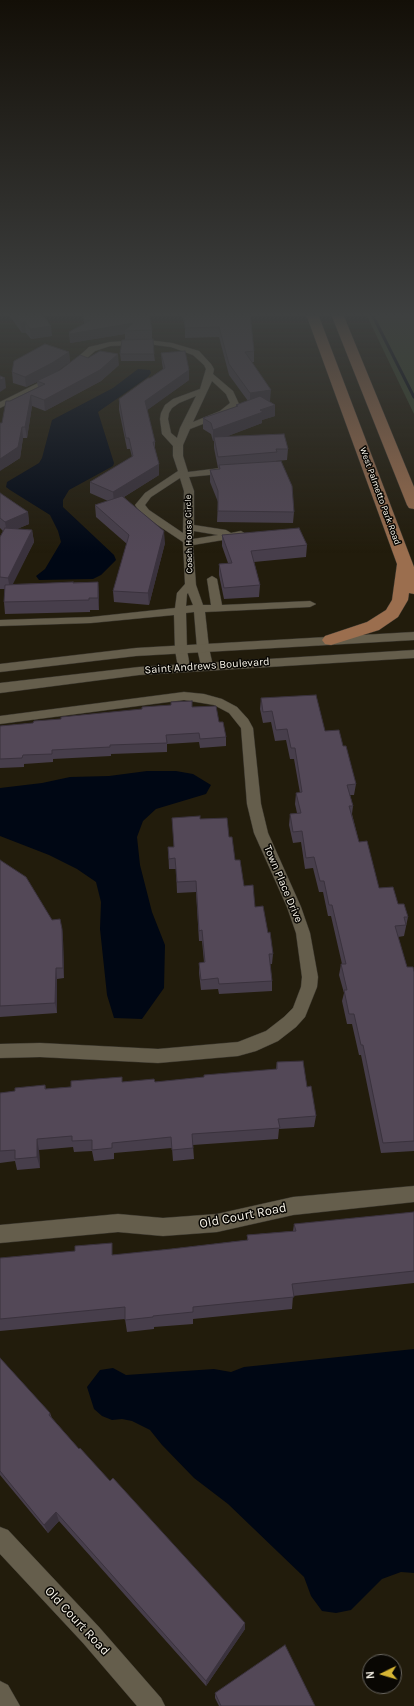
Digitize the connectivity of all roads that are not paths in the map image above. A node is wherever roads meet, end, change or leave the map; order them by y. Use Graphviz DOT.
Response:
graph roads {
  1 [pos="23,394"];
  2 [pos="195,394"];
  3 [pos="202,394"];
  4 [pos="230,394"];
  5 [pos="342,394"];
  6 [pos="369,394"];
  7 [pos="373,404"];
  8 [pos="0,405"];
  9 [pos="346,405"];
  10 [pos="185,428"];
  11 [pos="178,445"];
  12 [pos="242,470"];
  13 [pos="183,473"];
  14 [pos="414,505"];
  15 [pos="189,527"];
  16 [pos="236,534"];
  17 [pos="250,534"];
  18 [pos="188,542"];
  19 [pos="403,559"];
  20 [pos="212,579"];
  21 [pos="191,585"];
  22 [pos="414,589"];
  23 [pos="310,604"];
  24 [pos="199,608"];
  25 [pos="217,609"];
  26 [pos="180,610"];
  27 [pos="0,623"];
  28 [pos="414,636"];
  29 [pos="331,640"];
  30 [pos="203,648"];
  31 [pos="181,650"];
  32 [pos="414,654"];
  33 [pos="207,666"];
  34 [pos="0,668"];
  35 [pos="184,668"];
  36 [pos="0,688"];
  37 [pos="0,720"];
  38 [pos="0,1051"];
  39 [pos="414,1194"];
  40 [pos="0,1234"];
  41 [pos="0,1538"];
  42 [pos="0,1694"];
  43 [pos="8,1706"];
  44 [pos="153,1706"];
  1 -- 8 [label="street"];
  2 -- 11 [label="street"];
  3 -- 10 [label="street, Coach House Circle"];
  4 -- 10 [label="street"];
  5 -- 9 [label="main road, West Palmetto Park Road"];
  6 -- 7 [label="main road"];
  7 -- 9 [label="main road"];
  7 -- 14 [label="main road"];
  9 -- 19 [label="main road, West Palmetto Park Road"];
  10 -- 11 [label="street, Coach House Circle"];
  11 -- 13 [label="street, Coach House Circle"];
  12 -- 13 [label="street"];
  13 -- 15 [label="street, Coach House Circle"];
  13 -- 18 [label="street"];
  15 -- 16 [label="street"];
  15 -- 18 [label="street, Coach House Circle"];
  16 -- 17 [label="street"];
  16 -- 18 [label="street"];
  18 -- 21 [label="street, Coach House Circle"];
  19 -- 22 [label="main road, West Palmetto Park Road"];
  19 -- 29 [label="main road"];
  20 -- 25 [label="street"];
  21 -- 24 [label="street, Coach House Circle"];
  21 -- 26 [label="street, Coach House Circle"];
  23 -- 25 [label="street"];
  24 -- 25 [label="street"];
  24 -- 26 [label="street"];
  24 -- 30 [label="street, Coach House Circle"];
  26 -- 27 [label="street"];
  26 -- 31 [label="street, Coach House Circle"];
  28 -- 29 [label="street, Saint Andrews Boulevard"];
  29 -- 30 [label="street, Saint Andrews Boulevard"];
  30 -- 31 [label="street, Saint Andrews Boulevard"];
  30 -- 33 [label="street, Coach House Circle"];
  31 -- 34 [label="street, Saint Andrews Boulevard"];
  31 -- 35 [label="street, Coach House Circle"];
  32 -- 33 [label="street, Saint Andrews Boulevard"];
  33 -- 35 [label="street, Saint Andrews Boulevard"];
  35 -- 36 [label="street, Saint Andrews Boulevard"];
  37 -- 38 [label="street, Town Place Drive"];
  39 -- 40 [label="street, Old Court Road"];
  41 -- 44 [label="street, Old Court Road"];
  42 -- 43 [label="street"];
}
